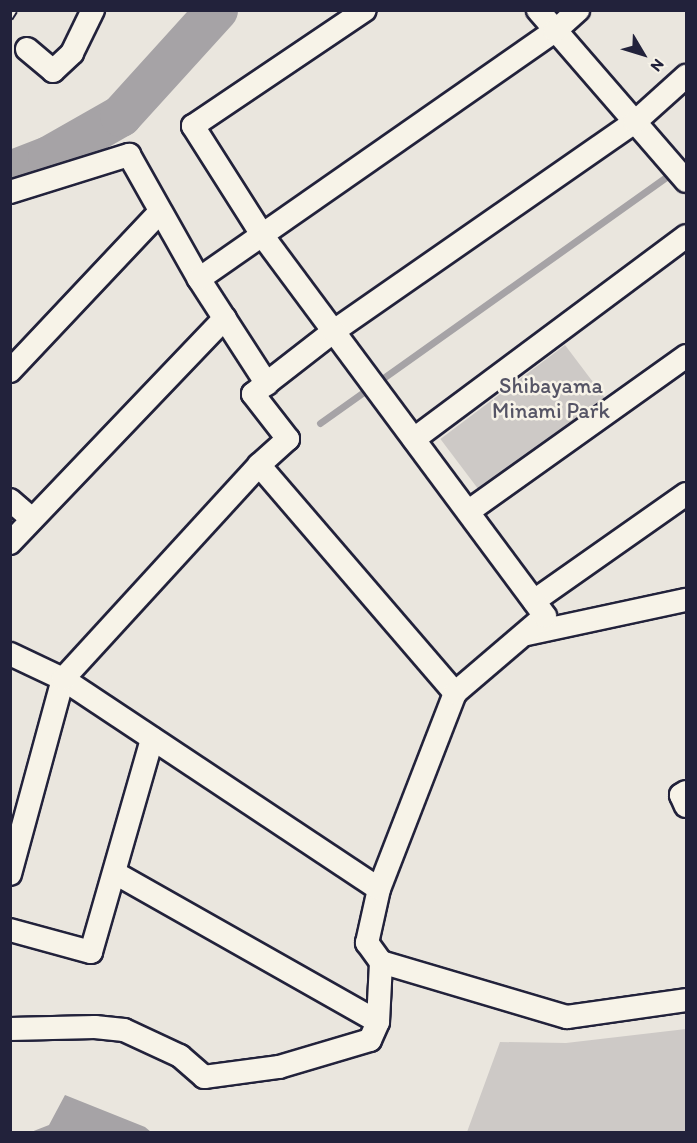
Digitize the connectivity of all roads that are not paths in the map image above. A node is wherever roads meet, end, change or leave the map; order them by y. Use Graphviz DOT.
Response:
graph roads {
  1 [pos="93,10"];
  2 [pos="364,10"];
  3 [pos="538,10"];
  4 [pos="578,10"];
  5 [pos="555,31"];
  6 [pos="27,49"];
  7 [pos="687,76"];
  8 [pos="635,123"];
  9 [pos="687,181"];
  10 [pos="10,192"];
  11 [pos="160,212"];
  12 [pos="261,233"];
  13 [pos="687,236"];
  14 [pos="199,279"];
  15 [pos="225,318"];
  16 [pos="334,331"];
  17 [pos="687,356"];
  18 [pos="10,370"];
  19 [pos="267,384"];
  20 [pos="414,439"];
  21 [pos="259,465"];
  22 [pos="687,494"];
  23 [pos="10,500"];
  24 [pos="468,511"];
  25 [pos="32,519"];
  26 [pos="10,543"];
  27 [pos="687,600"];
  28 [pos="534,601"];
  29 [pos="523,635"];
  30 [pos="10,654"];
  31 [pos="63,679"];
  32 [pos="455,693"];
  33 [pos="152,739"];
  34 [pos="687,792"];
  35 [pos="687,806"];
  36 [pos="115,873"];
  37 [pos="10,874"];
  38 [pos="379,889"];
  39 [pos="10,930"];
  40 [pos="381,962"];
  41 [pos="687,1000"];
  42 [pos="378,1022"];
  43 [pos="10,1029"];
  1 -- 6 [label="street"];
  2 -- 12 [label="street"];
  3 -- 5 [label="street"];
  4 -- 5 [label="street"];
  5 -- 8 [label="street"];
  5 -- 12 [label="street"];
  7 -- 8 [label="street"];
  8 -- 9 [label="street"];
  8 -- 16 [label="street"];
  10 -- 11 [label="street"];
  11 -- 14 [label="street"];
  11 -- 18 [label="street"];
  12 -- 14 [label="street"];
  12 -- 16 [label="street"];
  13 -- 20 [label="street"];
  14 -- 15 [label="street"];
  15 -- 19 [label="street"];
  15 -- 25 [label="street"];
  16 -- 19 [label="street"];
  16 -- 20 [label="street"];
  17 -- 24 [label="street"];
  19 -- 21 [label="street"];
  20 -- 24 [label="street"];
  21 -- 31 [label="street"];
  21 -- 32 [label="street"];
  22 -- 28 [label="street"];
  23 -- 25 [label="street"];
  24 -- 28 [label="street"];
  25 -- 26 [label="street"];
  27 -- 29 [label="street"];
  28 -- 29 [label="street"];
  29 -- 32 [label="street"];
  30 -- 31 [label="street"];
  31 -- 33 [label="street"];
  31 -- 37 [label="street"];
  32 -- 38 [label="street"];
  33 -- 36 [label="street"];
  33 -- 38 [label="street"];
  34 -- 35 [label="street"];
  36 -- 39 [label="street"];
  36 -- 42 [label="street"];
  38 -- 40 [label="street"];
  40 -- 41 [label="street"];
  40 -- 42 [label="street"];
  42 -- 43 [label="street"];
}
